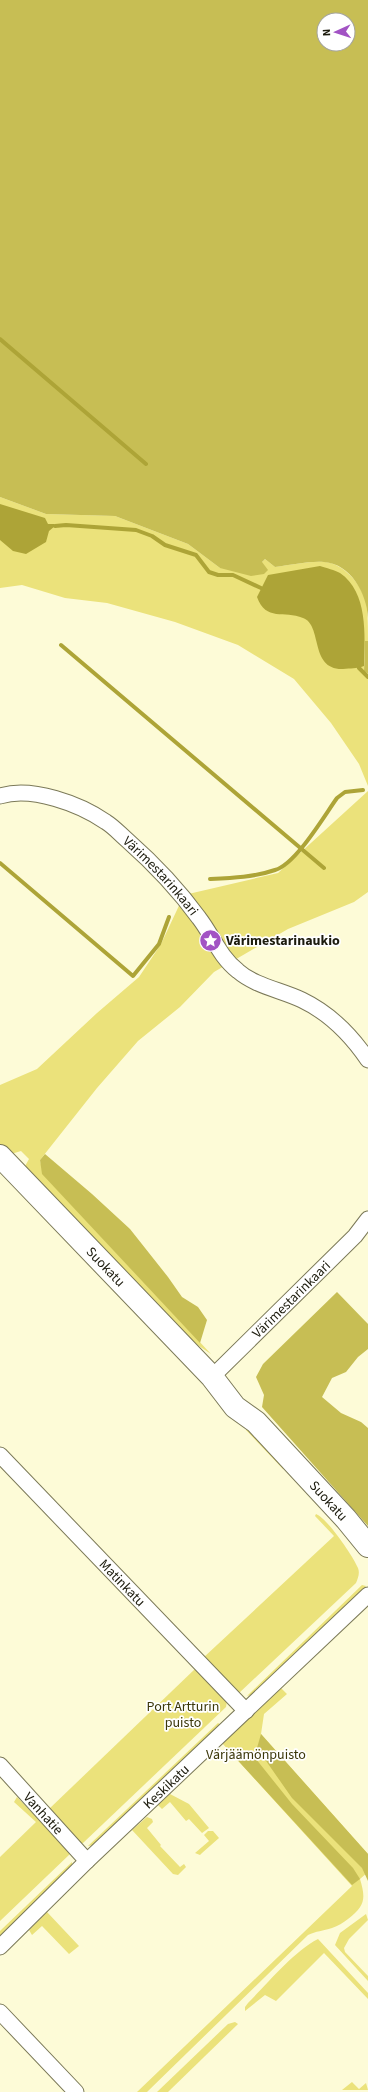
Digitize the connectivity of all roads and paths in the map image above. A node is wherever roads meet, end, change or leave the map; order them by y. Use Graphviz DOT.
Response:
graph roads {
  1 [pos="0,796"];
  2 [pos="368,1060"];
  3 [pos="0,1156"];
  4 [pos="368,1219"];
  5 [pos="212,1377"];
  6 [pos="0,1455"];
  7 [pos="368,1546"];
  8 [pos="368,1596"];
  9 [pos="246,1711"];
  10 [pos="0,1765"];
  11 [pos="87,1861"];
  12 [pos="0,1946"];
  13 [pos="0,2012"];
  14 [pos="76,2092"];
  1 -- 2 [label="street, Värimestarinkaari"];
  3 -- 5 [label="street, Suokatu"];
  4 -- 5 [label="street, Värimestarinkaari"];
  5 -- 7 [label="street, Suokatu"];
  6 -- 9 [label="street, Matinkatu"];
  8 -- 9 [label="street, Keskikatu"];
  9 -- 11 [label="street, Keskikatu"];
  10 -- 11 [label="street, Vanhatie"];
  11 -- 12 [label="street, Keskikatu"];
  13 -- 14 [label="street"];
}
